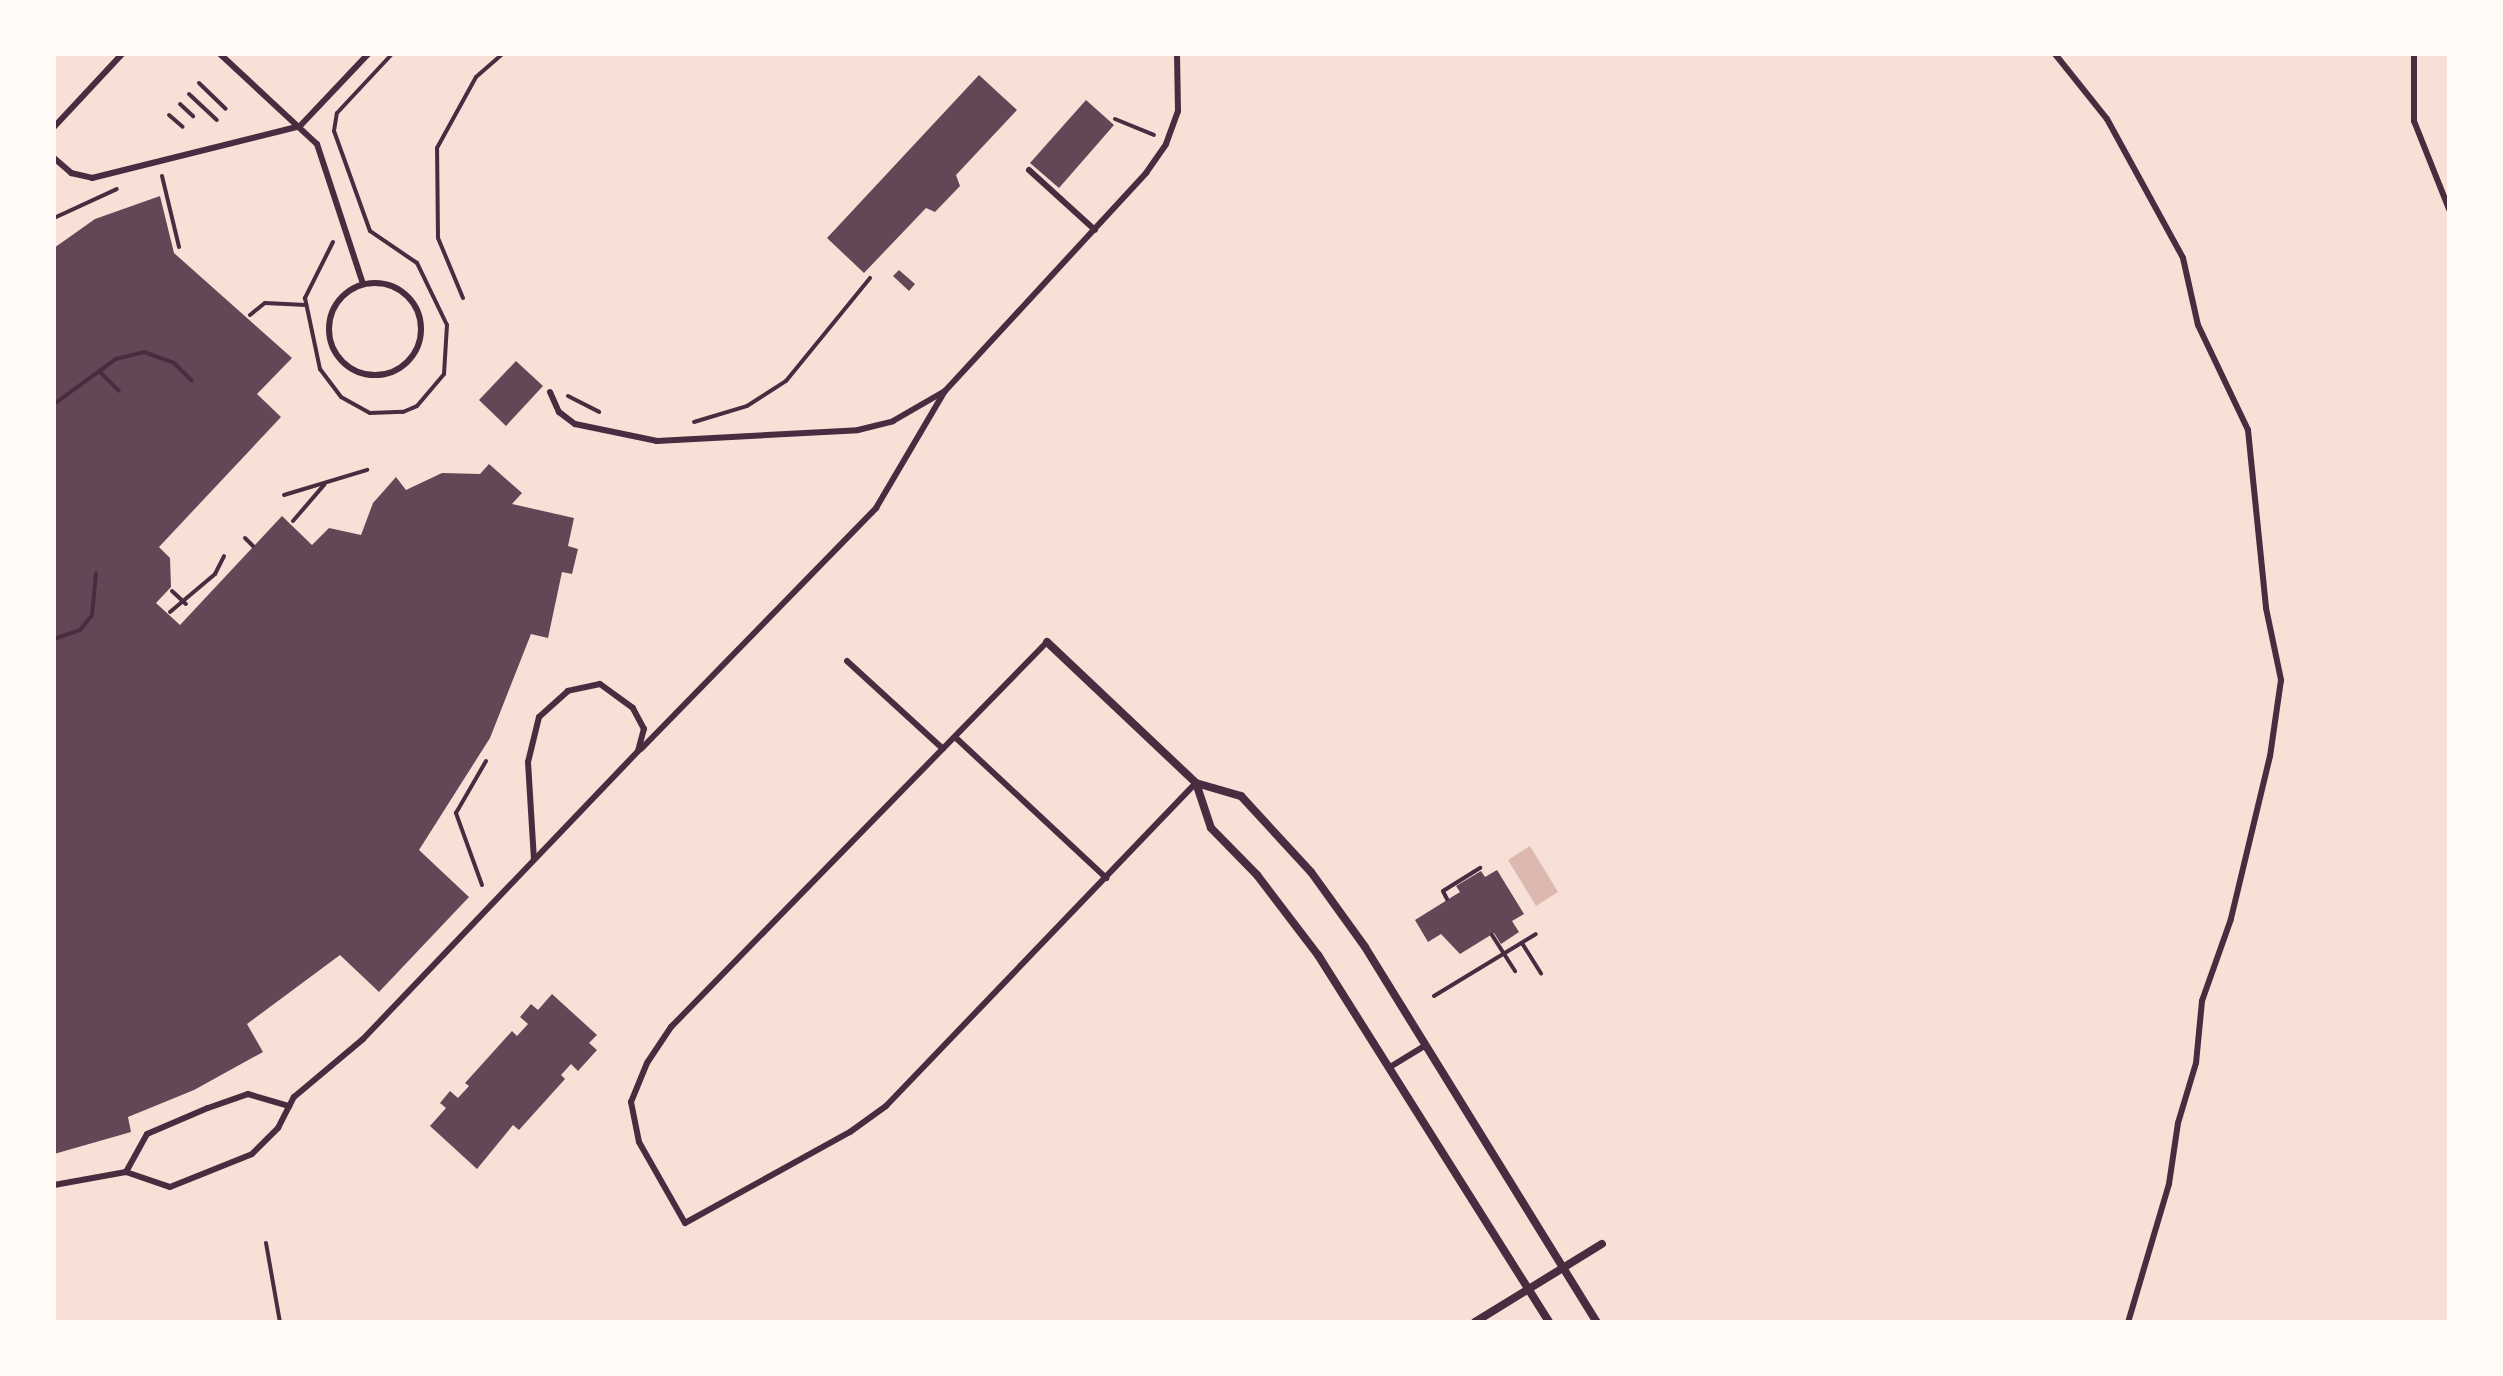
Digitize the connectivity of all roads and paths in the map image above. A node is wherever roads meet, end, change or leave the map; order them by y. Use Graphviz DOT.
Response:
graph roads {
  1 [pos="122,54"];
  2 [pos="220,54"];
  3 [pos="368,54"];
  4 [pos="392,54"];
  5 [pos="502,54"];
  6 [pos="1177,54"];
  7 [pos="2055,54"];
  8 [pos="2414,54"];
  9 [pos="199,83"];
  10 [pos="189,94"];
  11 [pos="180,104"];
  12 [pos="226,109"];
  13 [pos="169,115"];
  14 [pos="193,116"];
  15 [pos="1115,119"];
  16 [pos="217,120"];
  17 [pos="300,126"];
  18 [pos="54,127"];
  19 [pos="183,127"];
  20 [pos="1167,141"];
  21 [pos="54,158"];
  22 [pos="176,168"];
  23 [pos="1029,170"];
  24 [pos="161,172"];
  25 [pos="147,177"];
  26 [pos="119,188"];
  27 [pos="2449,209"];
  28 [pos="54,218"];
  29 [pos="332,230"];
  30 [pos="1095,230"];
  31 [pos="179,247"];
  32 [pos="870,278"];
  33 [pos="363,284"];
  34 [pos="463,298"];
  35 [pos="306,305"];
  36 [pos="250,315"];
  37 [pos="101,373"];
  38 [pos="192,381"];
  39 [pos="553,390"];
  40 [pos="119,391"];
  41 [pos="945,391"];
  42 [pos="54,404"];
  43 [pos="612,417"];
  44 [pos="688,423"];
  45 [pos="367,470"];
  46 [pos="325,483"];
  47 [pos="284,495"];
  48 [pos="293,521"];
  49 [pos="245,538"];
  50 [pos="253,546"];
  51 [pos="224,556"];
  52 [pos="96,573"];
  53 [pos="172,591"];
  54 [pos="186,604"];
  55 [pos="170,612"];
  56 [pos="54,639"];
  57 [pos="1047,642"];
  58 [pos="847,661"];
  59 [pos="955,737"];
  60 [pos="943,749"];
  61 [pos="638,751"];
  62 [pos="486,761"];
  63 [pos="1196,783"];
  64 [pos="534,859"];
  65 [pos="1480,868"];
  66 [pos="1106,878"];
  67 [pos="482,885"];
  68 [pos="1447,899"];
  69 [pos="1536,934"];
  70 [pos="1492,935"];
  71 [pos="1522,943"];
  72 [pos="1505,954"];
  73 [pos="1515,971"];
  74 [pos="1541,973"];
  75 [pos="1434,996"];
  76 [pos="1426,1045"];
  77 [pos="1390,1067"];
  78 [pos="289,1106"];
  79 [pos="126,1172"];
  80 [pos="54,1185"];
  81 [pos="266,1243"];
  82 [pos="1602,1244"];
  83 [pos="1563,1268"];
  84 [pos="1529,1289"];
  85 [pos="280,1322"];
  86 [pos="1475,1322"];
  87 [pos="1549,1322"];
  88 [pos="1597,1322"];
  89 [pos="2128,1322"];
  1 -- 18 [label="lane"];
  2 -- 17 [label="lane"];
  3 -- 17 [label="lane"];
  4 -- 35 [label="path"];
  5 -- 34 [label="path"];
  6 -- 20 [label="lane"];
  7 -- 89 [label="lane"];
  8 -- 27 [label="lane"];
  9 -- 12 [label="path"];
  10 -- 16 [label="path"];
  11 -- 14 [label="path"];
  13 -- 19 [label="path"];
  15 -- 20 [label="path"];
  17 -- 21 [label="lane"];
  17 -- 33 [label="lane"];
  20 -- 30 [label="lane"];
  22 -- 24 [label="path"];
  23 -- 30 [label="lane"];
  24 -- 25 [label="path"];
  24 -- 31 [label="path"];
  26 -- 28 [label="path"];
  29 -- 35 [label="path"];
  30 -- 41 [label="lane"];
  32 -- 44 [label="path"];
  33 -- 33 [label="lane"];
  35 -- 36 [label="path"];
  37 -- 38 [label="path"];
  37 -- 40 [label="path"];
  37 -- 42 [label="path"];
  39 -- 41 [label="lane"];
  39 -- 43 [label="path"];
  41 -- 61 [label="lane"];
  45 -- 46 [label="path"];
  46 -- 47 [label="path"];
  46 -- 48 [label="path"];
  49 -- 50 [label="path"];
  51 -- 54 [label="path"];
  52 -- 56 [label="path"];
  53 -- 54 [label="path"];
  54 -- 55 [label="path"];
  57 -- 59 [label="lane"];
  57 -- 63 [label="street"];
  58 -- 60 [label="lane"];
  59 -- 60 [label="lane"];
  59 -- 66 [label="lane"];
  60 -- 66 [label="lane"];
  61 -- 64 [label="lane"];
  61 -- 64 [label="lane"];
  62 -- 67 [label="path"];
  63 -- 66 [label="lane"];
  63 -- 76 [label="street"];
  63 -- 77 [label="street"];
  64 -- 78 [label="lane"];
  65 -- 68 [label="path"];
  69 -- 71 [label="path"];
  70 -- 72 [label="path"];
  71 -- 72 [label="path"];
  71 -- 74 [label="path"];
  72 -- 73 [label="path"];
  72 -- 75 [label="path"];
  76 -- 77 [label="lane"];
  76 -- 83 [label="street"];
  77 -- 84 [label="street"];
  78 -- 79 [label="lane"];
  78 -- 79 [label="lane"];
  79 -- 80 [label="lane"];
  81 -- 85 [label="path"];
  82 -- 83 [label="street"];
  83 -- 84 [label="street"];
  83 -- 88 [label="street"];
  84 -- 86 [label="street"];
  84 -- 87 [label="street"];
}
